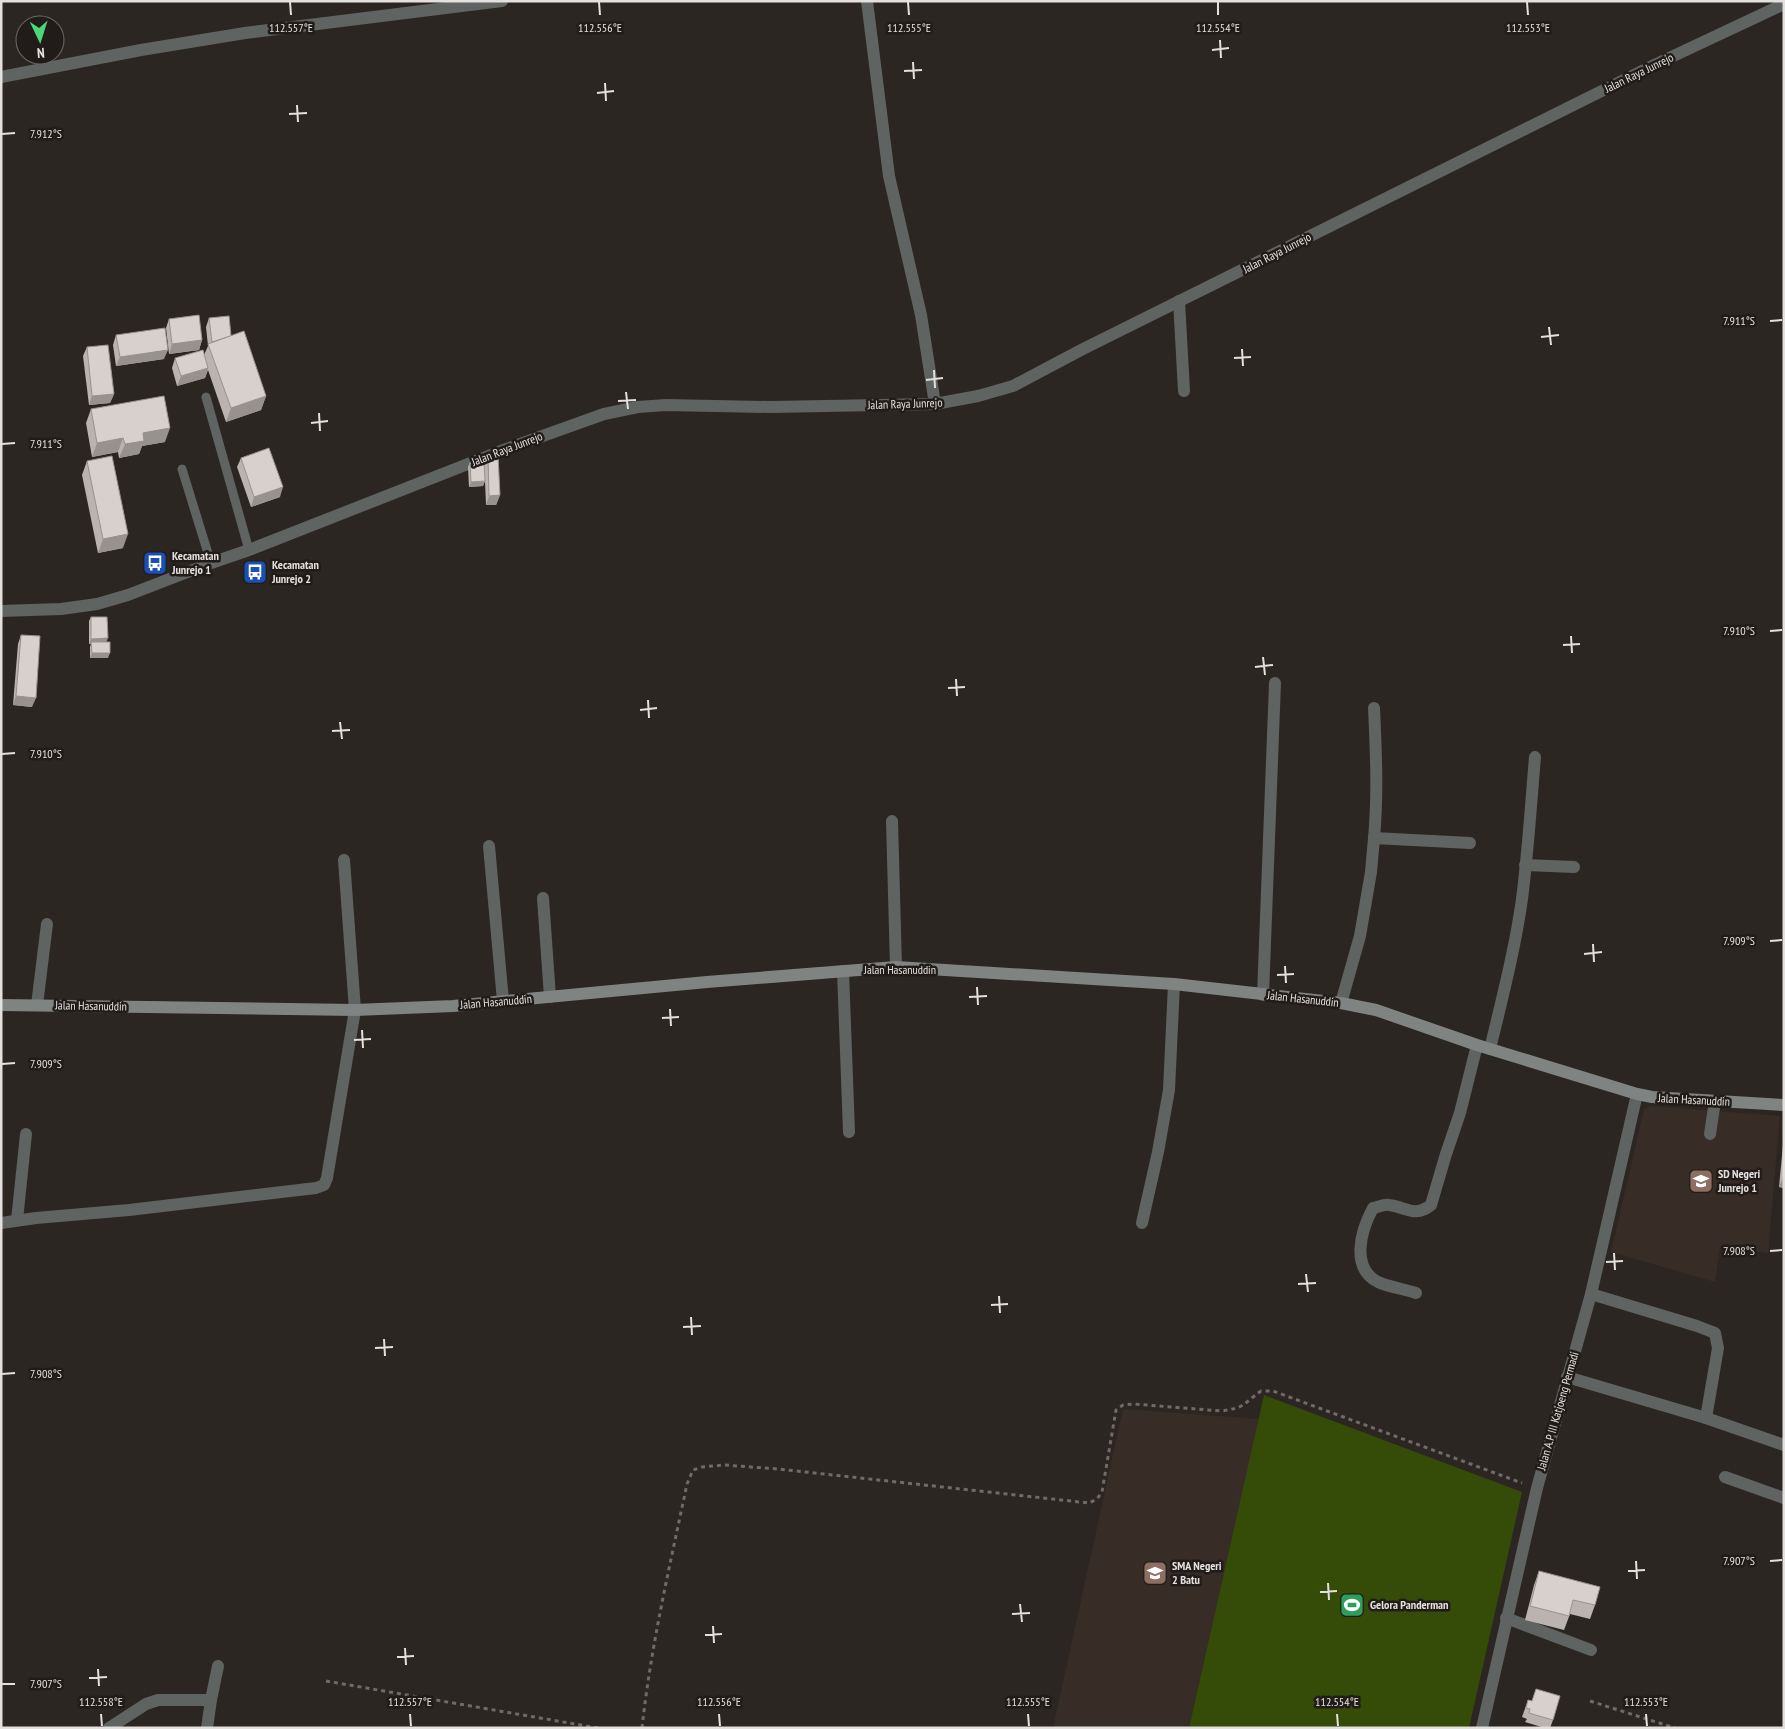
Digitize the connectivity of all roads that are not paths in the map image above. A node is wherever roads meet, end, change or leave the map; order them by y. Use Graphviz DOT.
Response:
graph roads {
  1 [pos="502,1"];
  2 [pos="867,1"];
  3 [pos="1784,4"];
  4 [pos="1,77"];
  5 [pos="1179,302"];
  6 [pos="1184,391"];
  7 [pos="206,398"];
  8 [pos="935,404"];
  9 [pos="182,469"];
  10 [pos="249,550"];
  11 [pos="211,563"];
  12 [pos="1,611"];
  13 [pos="1275,683"];
  14 [pos="1374,708"];
  15 [pos="1535,757"];
  16 [pos="892,821"];
  17 [pos="1374,838"];
  18 [pos="1470,843"];
  19 [pos="489,846"];
  20 [pos="344,860"];
  21 [pos="1526,865"];
  22 [pos="1574,867"];
  23 [pos="543,898"];
  24 [pos="47,924"];
  25 [pos="896,967"];
  26 [pos="843,971"];
  27 [pos="1174,984"];
  28 [pos="1263,995"];
  29 [pos="550,997"];
  30 [pos="503,1001"];
  31 [pos="1341,1003"];
  32 [pos="1,1005"];
  33 [pos="37,1005"];
  34 [pos="355,1010"];
  35 [pos="1477,1045"];
  36 [pos="1490,1049"];
  37 [pos="1637,1094"];
  38 [pos="1715,1101"];
  39 [pos="1784,1105"];
  40 [pos="850,1132"];
  41 [pos="26,1134"];
  42 [pos="1710,1134"];
  43 [pos="17,1220"];
  44 [pos="1,1223"];
  45 [pos="1142,1223"];
  46 [pos="1416,1293"];
  47 [pos="1591,1294"];
  48 [pos="1567,1377"];
  49 [pos="1706,1418"];
  50 [pos="1784,1445"];
  51 [pos="1725,1476"];
  52 [pos="1784,1498"];
  53 [pos="1506,1618"];
  54 [pos="1591,1650"];
  55 [pos="218,1666"];
  56 [pos="211,1700"];
  57 [pos="109,1728"];
  58 [pos="207,1728"];
  59 [pos="1482,1728"];
  1 -- 4 [label="street"];
  2 -- 8 [label="street"];
  3 -- 5 [label="street, Jalan Raya Junrejo"];
  5 -- 6 [label="street"];
  5 -- 8 [label="street, Jalan Raya Junrejo"];
  7 -- 10 [label="lane"];
  8 -- 10 [label="street, Jalan Raya Junrejo"];
  9 -- 11 [label="lane"];
  10 -- 11 [label="street, Jalan Raya Junrejo"];
  11 -- 12 [label="street, Jalan Raya Junrejo"];
  13 -- 28 [label="street"];
  14 -- 17 [label="street"];
  15 -- 21 [label="street"];
  16 -- 25 [label="street"];
  17 -- 18 [label="street"];
  17 -- 31 [label="street"];
  19 -- 30 [label="street"];
  20 -- 34 [label="street"];
  21 -- 22 [label="street"];
  21 -- 36 [label="street"];
  23 -- 29 [label="street"];
  24 -- 33 [label="street"];
  25 -- 26 [label="main road, Jalan Hasanuddin"];
  25 -- 27 [label="main road, Jalan Hasanuddin"];
  26 -- 29 [label="main road, Jalan Hasanuddin"];
  26 -- 40 [label="street"];
  27 -- 28 [label="main road, Jalan Hasanuddin"];
  27 -- 45 [label="street"];
  28 -- 31 [label="main road, Jalan Hasanuddin"];
  29 -- 30 [label="main road, Jalan Hasanuddin"];
  30 -- 34 [label="main road, Jalan Hasanuddin"];
  31 -- 35 [label="main road, Jalan Hasanuddin"];
  32 -- 33 [label="main road, Jalan Hasanuddin"];
  33 -- 34 [label="main road, Jalan Hasanuddin"];
  34 -- 43 [label="street"];
  35 -- 36 [label="main road, Jalan Hasanuddin"];
  35 -- 46 [label="street"];
  36 -- 37 [label="main road, Jalan Hasanuddin"];
  37 -- 38 [label="main road, Jalan Hasanuddin"];
  37 -- 47 [label="street, Jalan A.P III Katjoeng Permadi"];
  38 -- 39 [label="main road, Jalan Hasanuddin"];
  38 -- 42 [label="street"];
  41 -- 43 [label="street"];
  43 -- 44 [label="street"];
  47 -- 48 [label="street, Jalan A.P III Katjoeng Permadi"];
  47 -- 49 [label="street"];
  48 -- 49 [label="street"];
  48 -- 53 [label="street, Jalan A.P III Katjoeng Permadi"];
  49 -- 50 [label="street"];
  51 -- 52 [label="street"];
  53 -- 54 [label="street"];
  53 -- 59 [label="street, Jalan A.P III Katjoeng Permadi"];
  55 -- 56 [label="street"];
  56 -- 57 [label="street"];
  56 -- 58 [label="street"];
}
